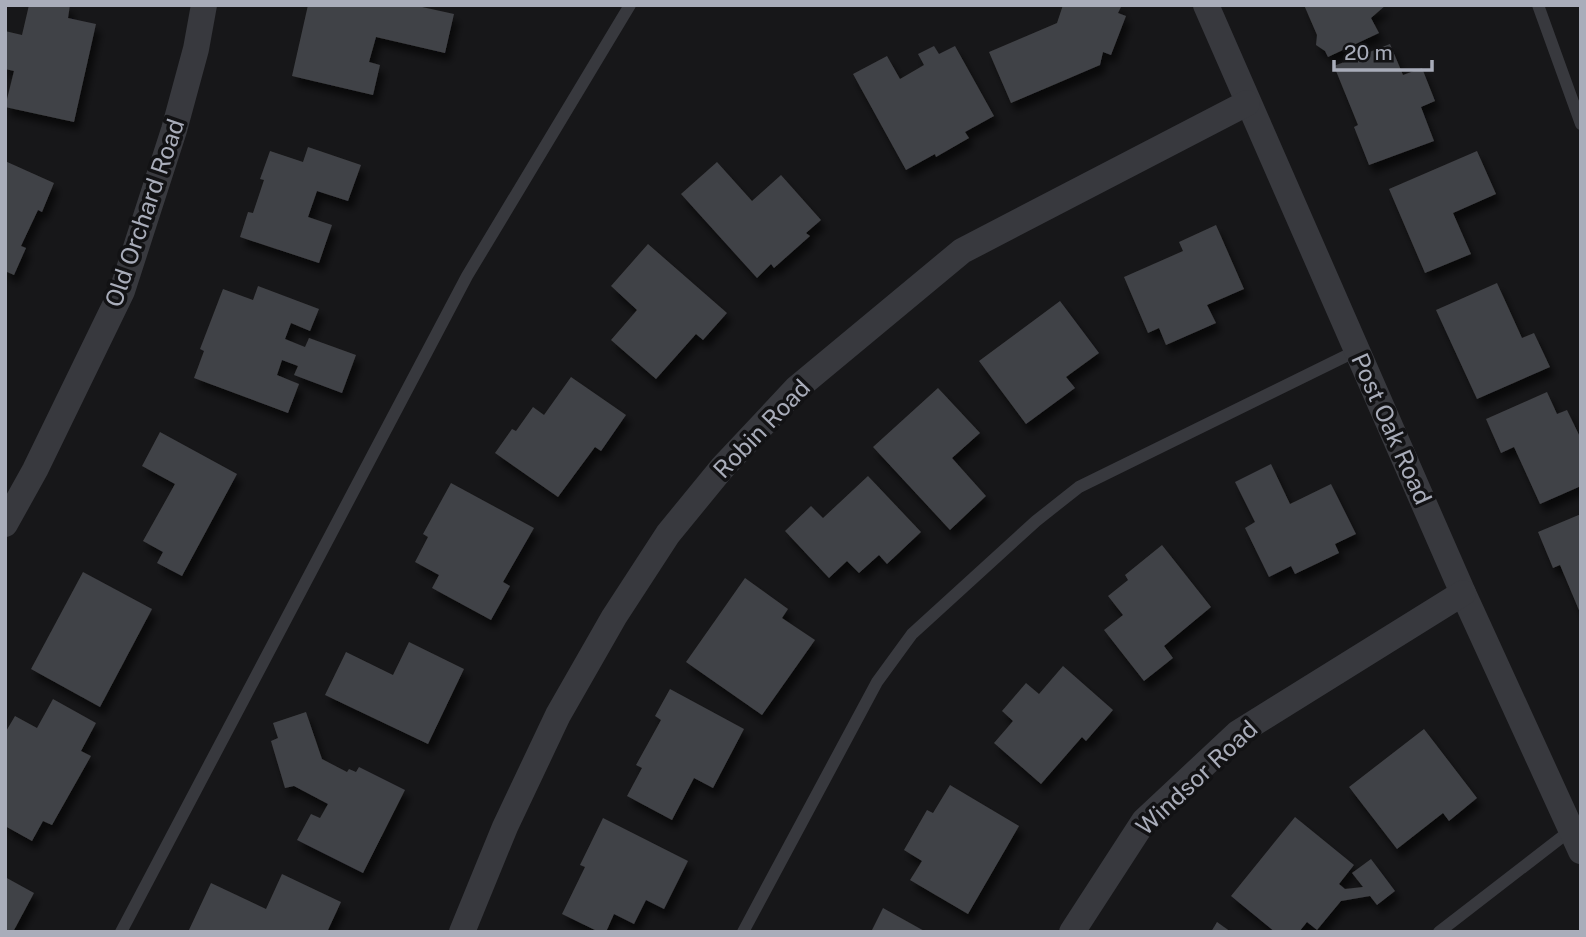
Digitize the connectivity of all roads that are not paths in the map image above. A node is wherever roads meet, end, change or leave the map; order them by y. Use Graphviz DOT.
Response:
graph roads {
  1 [pos="204,5"];
  2 [pos="629,5"];
  3 [pos="1206,5"];
  4 [pos="1538,5"];
  5 [pos="1247,103"];
  6 [pos="1581,124"];
  7 [pos="1356,351"];
  8 [pos="5,524"];
  9 [pos="1463,593"];
  10 [pos="1576,840"];
  11 [pos="121,932"];
  12 [pos="462,932"];
  13 [pos="743,932"];
  14 [pos="1072,932"];
  15 [pos="1439,932"];
  1 -- 8 [label="street, Old Orchard Road"];
  2 -- 11 [label="lane"];
  3 -- 5 [label="street, Post Oak Road"];
  4 -- 6 [label="lane"];
  5 -- 7 [label="street, Post Oak Road"];
  5 -- 12 [label="street, Robin Road"];
  7 -- 9 [label="street, Post Oak Road"];
  7 -- 13 [label="lane"];
  9 -- 10 [label="street, Post Oak Road"];
  9 -- 14 [label="street, Windsor Road"];
  10 -- 15 [label="lane"];
}
